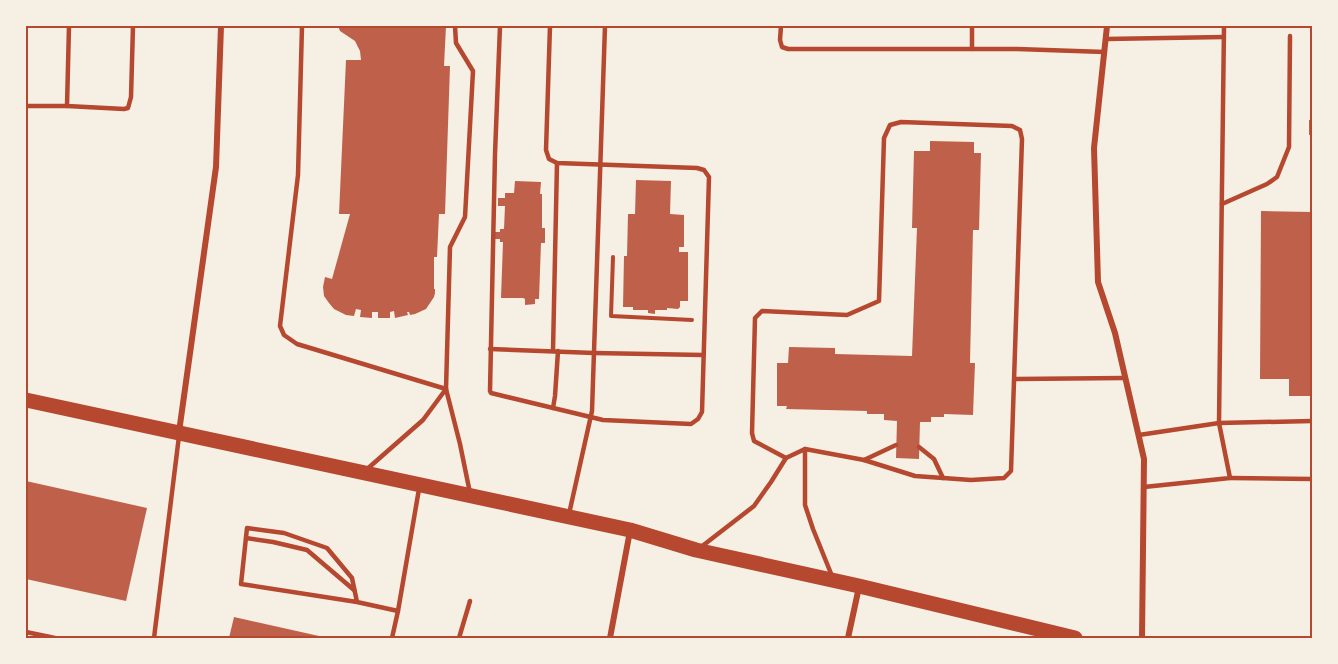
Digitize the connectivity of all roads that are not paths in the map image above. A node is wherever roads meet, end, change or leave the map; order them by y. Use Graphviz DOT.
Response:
graph roads {
  1 [pos="69,26"];
  2 [pos="132,26"];
  3 [pos="221,26"];
  4 [pos="302,26"];
  5 [pos="455,26"];
  6 [pos="500,26"];
  7 [pos="550,26"];
  8 [pos="605,26"];
  9 [pos="781,26"];
  10 [pos="972,26"];
  11 [pos="1107,26"];
  12 [pos="1224,26"];
  13 [pos="1290,36"];
  14 [pos="1224,37"];
  15 [pos="1106,39"];
  16 [pos="972,49"];
  17 [pos="1105,52"];
  18 [pos="26,106"];
  19 [pos="67,106"];
  20 [pos="557,163"];
  21 [pos="600,165"];
  22 [pos="1222,204"];
  23 [pos="490,349"];
  24 [pos="555,351"];
  25 [pos="594,353"];
  26 [pos="704,356"];
  27 [pos="1125,378"];
  28 [pos="1015,379"];
  29 [pos="446,389"];
  30 [pos="26,400"];
  31 [pos="553,408"];
  32 [pos="590,417"];
  33 [pos="1312,421"];
  34 [pos="1219,423"];
  35 [pos="179,433"];
  36 [pos="1139,435"];
  37 [pos="896,446"];
  38 [pos="919,447"];
  39 [pos="805,449"];
  40 [pos="786,458"];
  41 [pos="864,460"];
  42 [pos="363,473"];
  43 [pos="943,478"];
  44 [pos="1230,478"];
  45 [pos="1312,479"];
  46 [pos="419,485"];
  47 [pos="1144,487"];
  48 [pos="471,496"];
  49 [pos="568,517"];
  50 [pos="630,530"];
  51 [pos="246,538"];
  52 [pos="696,550"];
  53 [pos="834,581"];
  54 [pos="859,586"];
  55 [pos="354,590"];
  56 [pos="470,601"];
  57 [pos="357,603"];
  58 [pos="398,611"];
  59 [pos="26,632"];
  60 [pos="55,639"];
  61 [pos="154,639"];
  62 [pos="392,639"];
  63 [pos="459,639"];
  64 [pos="610,639"];
  65 [pos="848,639"];
  66 [pos="1075,639"];
  67 [pos="1142,639"];
  1 -- 19 [label="lane"];
  2 -- 19 [label="lane"];
  3 -- 35 [label="street"];
  4 -- 29 [label="lane"];
  5 -- 29 [label="lane"];
  6 -- 23 [label="lane"];
  7 -- 20 [label="lane"];
  8 -- 21 [label="lane"];
  9 -- 16 [label="lane"];
  10 -- 16 [label="lane"];
  11 -- 15 [label="street"];
  12 -- 14 [label="lane"];
  13 -- 22 [label="lane"];
  14 -- 15 [label="lane"];
  14 -- 22 [label="lane"];
  15 -- 17 [label="street"];
  16 -- 17 [label="lane"];
  17 -- 27 [label="street"];
  18 -- 19 [label="lane"];
  20 -- 21 [label="lane"];
  20 -- 24 [label="lane"];
  21 -- 25 [label="lane"];
  21 -- 26 [label="lane"];
  22 -- 34 [label="lane"];
  23 -- 24 [label="lane"];
  23 -- 31 [label="lane"];
  24 -- 25 [label="lane"];
  24 -- 31 [label="lane"];
  25 -- 26 [label="lane"];
  25 -- 32 [label="lane"];
  26 -- 32 [label="lane"];
  27 -- 28 [label="lane"];
  27 -- 36 [label="street"];
  28 -- 40 [label="lane"];
  28 -- 43 [label="lane"];
  29 -- 42 [label="lane"];
  29 -- 48 [label="lane"];
  30 -- 35 [label="main road"];
  31 -- 32 [label="lane"];
  32 -- 49 [label="lane"];
  33 -- 34 [label="lane"];
  34 -- 36 [label="lane"];
  34 -- 44 [label="lane"];
  35 -- 42 [label="main road"];
  35 -- 61 [label="lane"];
  36 -- 47 [label="street"];
  37 -- 41 [label="lane"];
  38 -- 43 [label="lane"];
  39 -- 40 [label="lane"];
  39 -- 41 [label="lane"];
  39 -- 53 [label="lane"];
  40 -- 52 [label="lane"];
  41 -- 43 [label="lane"];
  42 -- 46 [label="main road"];
  44 -- 45 [label="lane"];
  44 -- 47 [label="lane"];
  46 -- 48 [label="main road"];
  46 -- 58 [label="lane"];
  47 -- 67 [label="street"];
  48 -- 49 [label="main road"];
  49 -- 50 [label="main road"];
  50 -- 52 [label="main road"];
  50 -- 64 [label="street"];
  51 -- 55 [label="lane"];
  51 -- 55 [label="lane"];
  51 -- 57 [label="lane"];
  52 -- 53 [label="main road"];
  53 -- 54 [label="main road"];
  54 -- 65 [label="street"];
  54 -- 66 [label="main road"];
  55 -- 57 [label="lane"];
  56 -- 63 [label="lane"];
  57 -- 58 [label="lane"];
  58 -- 62 [label="lane"];
  59 -- 60 [label="lane"];
}
